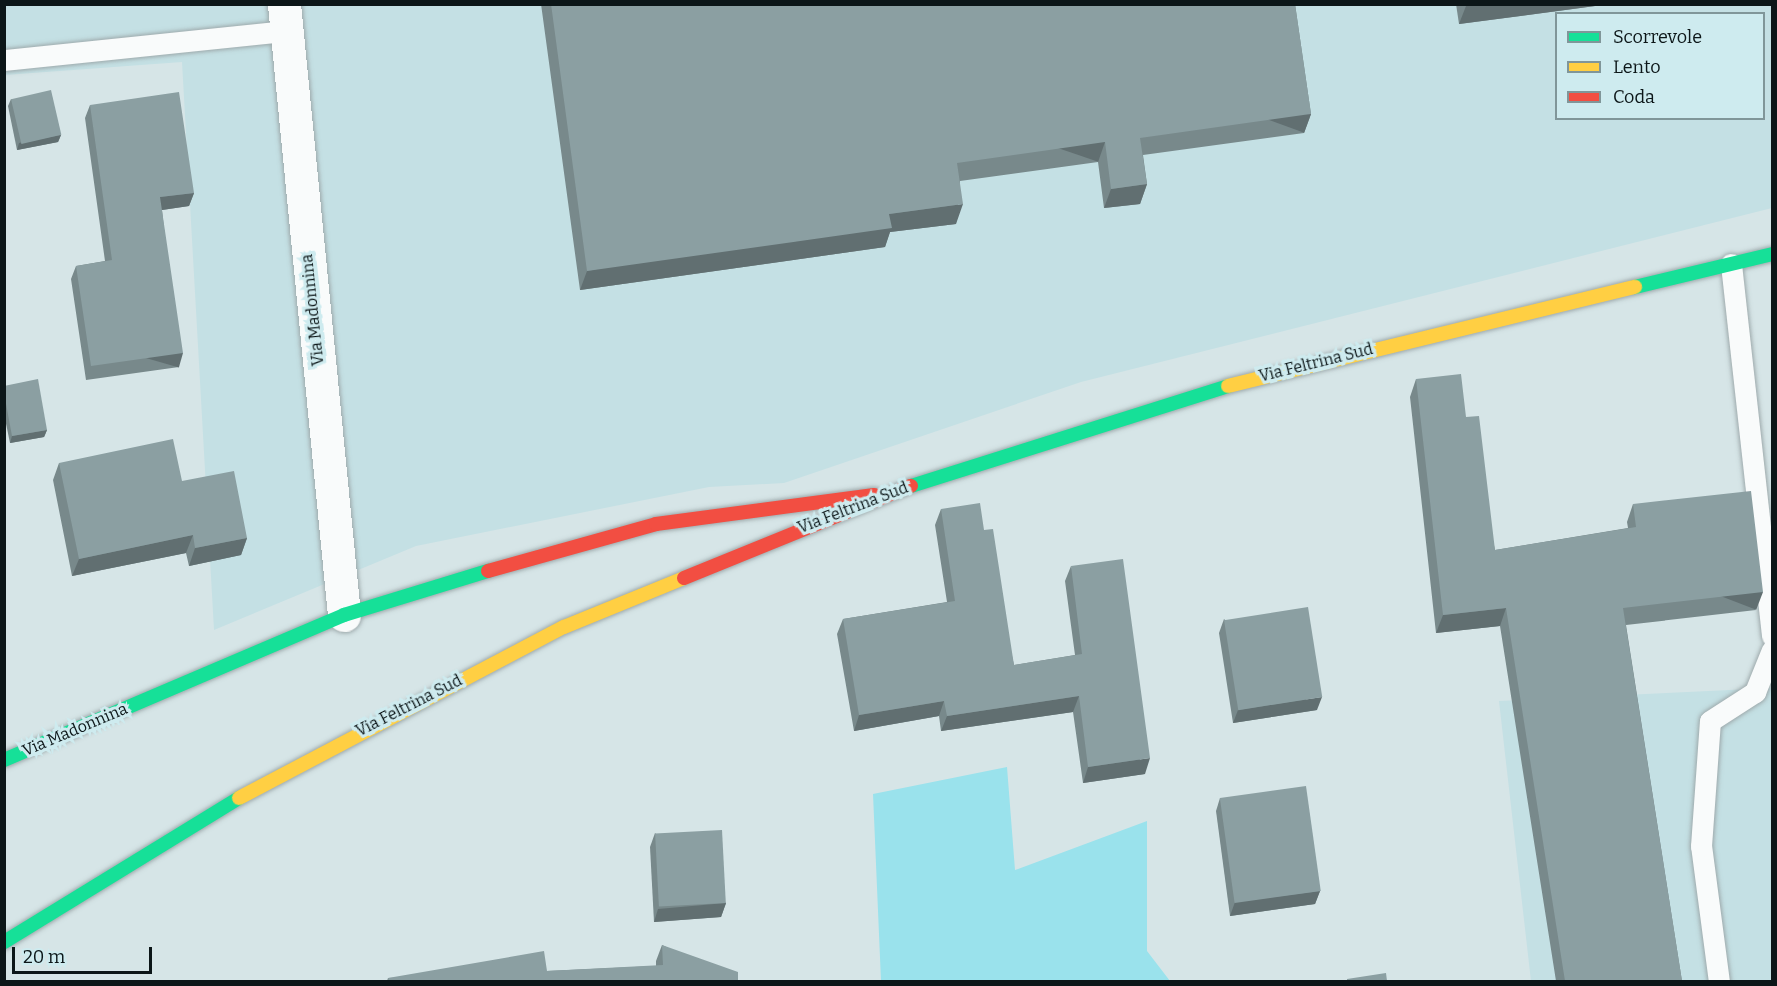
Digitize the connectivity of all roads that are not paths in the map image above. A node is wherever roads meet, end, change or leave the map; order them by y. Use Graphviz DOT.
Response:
graph roads {
  1 [pos="285,18"];
  2 [pos="4,60"];
  3 [pos="1773,254"];
  4 [pos="1731,264"];
  5 [pos="890,493"];
  6 [pos="344,615"];
  7 [pos="1773,636"];
  8 [pos="1773,650"];
  9 [pos="4,760"];
  10 [pos="4,942"];
  11 [pos="1719,981"];
  1 -- 2 [label="lane"];
  1 -- 6 [label="street, Via Madonnina"];
  3 -- 4 [label="main road, Via Feltrina Sud"];
  4 -- 5 [label="main road, Via Feltrina Sud"];
  4 -- 7 [label="lane"];
  5 -- 6 [label="main road, Via Madonnina"];
  5 -- 10 [label="main road, Via Feltrina Sud"];
  6 -- 9 [label="main road, Via Madonnina"];
  8 -- 11 [label="lane"];
}
